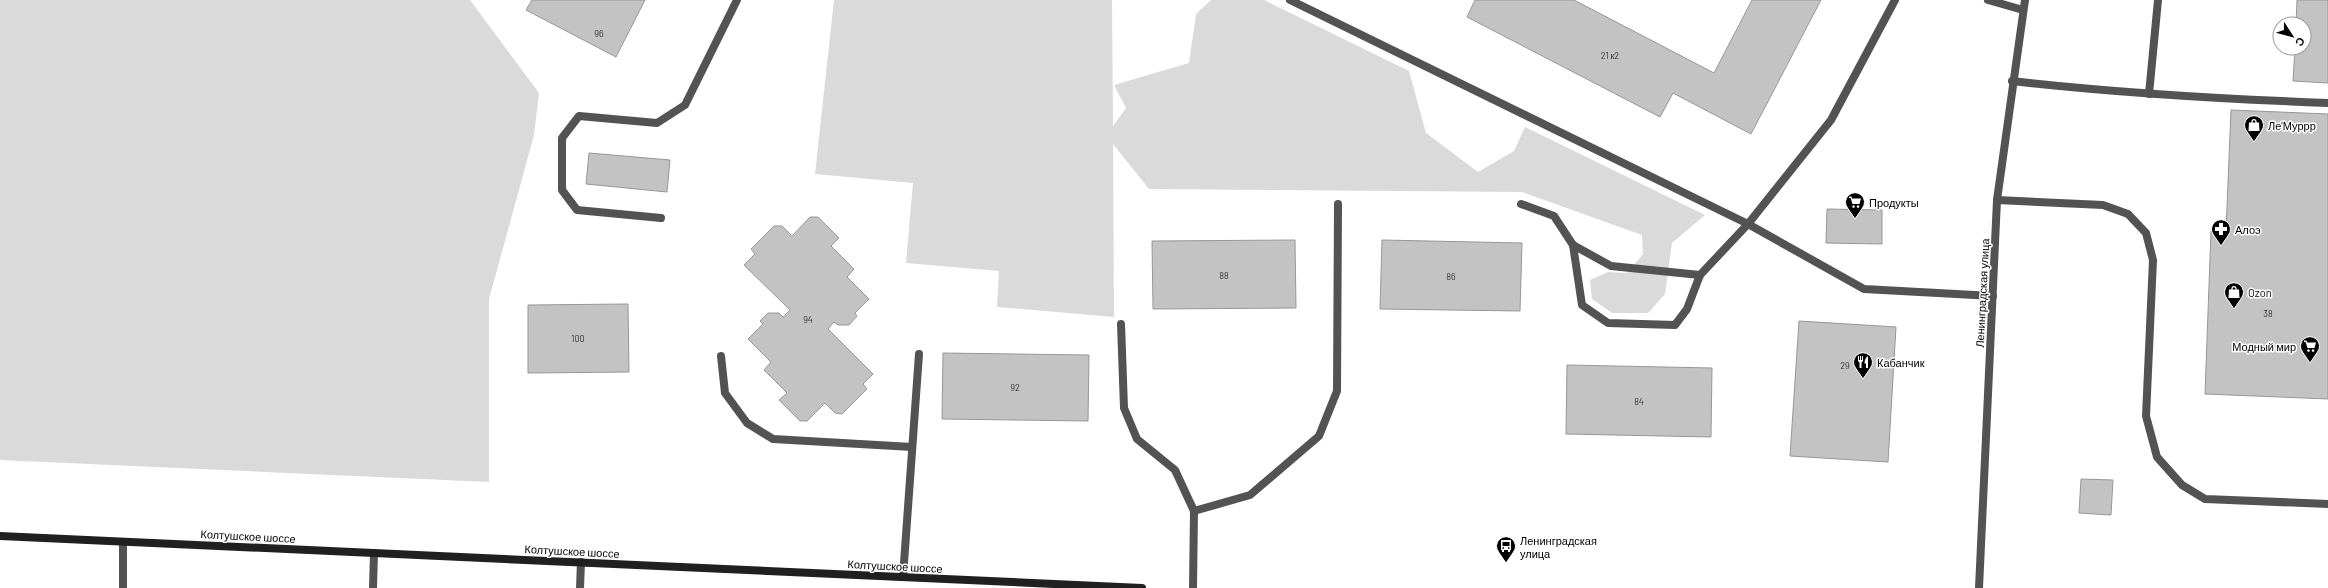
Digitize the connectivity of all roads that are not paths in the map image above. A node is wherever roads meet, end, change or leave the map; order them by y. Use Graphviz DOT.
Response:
graph roads {
  1 [pos="737,0"];
  2 [pos="1290,0"];
  3 [pos="1895,0"];
  4 [pos="1988,0"];
  5 [pos="2025,0"];
  6 [pos="2158,0"];
  7 [pos="2023,10"];
  8 [pos="2012,81"];
  9 [pos="2149,94"];
  10 [pos="2328,103"];
  11 [pos="1997,200"];
  12 [pos="1338,204"];
  13 [pos="1521,204"];
  14 [pos="661,218"];
  15 [pos="1748,224"];
  16 [pos="1573,245"];
  17 [pos="1700,275"];
  18 [pos="1993,296"];
  19 [pos="1121,324"];
  20 [pos="919,354"];
  21 [pos="721,356"];
  22 [pos="912,447"];
  23 [pos="2328,504"];
  24 [pos="1194,511"];
  25 [pos="0,536"];
  26 [pos="123,542"];
  27 [pos="374,553"];
  28 [pos="581,562"];
  29 [pos="903,577"];
  30 [pos="123,588"];
  31 [pos="373,588"];
  32 [pos="580,588"];
  33 [pos="1142,588"];
  34 [pos="1192,588"];
  35 [pos="1979,588"];
  1 -- 14 [label="street"];
  2 -- 15 [label="street"];
  3 -- 15 [label="street"];
  4 -- 7 [label="street"];
  5 -- 7 [label="street, Ленинградская улица"];
  6 -- 9 [label="street"];
  7 -- 8 [label="street, Ленинградская улица"];
  8 -- 9 [label="street"];
  8 -- 11 [label="street, Ленинградская улица"];
  9 -- 10 [label="street"];
  11 -- 18 [label="street, Ленинградская улица"];
  11 -- 23 [label="street"];
  12 -- 24 [label="street"];
  13 -- 16 [label="street"];
  15 -- 17 [label="street"];
  15 -- 18 [label="street"];
  16 -- 17 [label="street"];
  16 -- 17 [label="street"];
  18 -- 35 [label="street, Ленинградская улица"];
  19 -- 24 [label="street"];
  20 -- 22 [label="street"];
  21 -- 22 [label="street"];
  22 -- 29 [label="street"];
  24 -- 34 [label="street"];
  25 -- 26 [label="main road, Колтушское шоссе"];
  26 -- 27 [label="main road, Колтушское шоссе"];
  26 -- 30 [label="street"];
  27 -- 28 [label="main road, Колтушское шоссе"];
  27 -- 31 [label="street"];
  28 -- 29 [label="main road, Колтушское шоссе"];
  28 -- 32 [label="street"];
  29 -- 33 [label="main road, Колтушское шоссе"];
}
